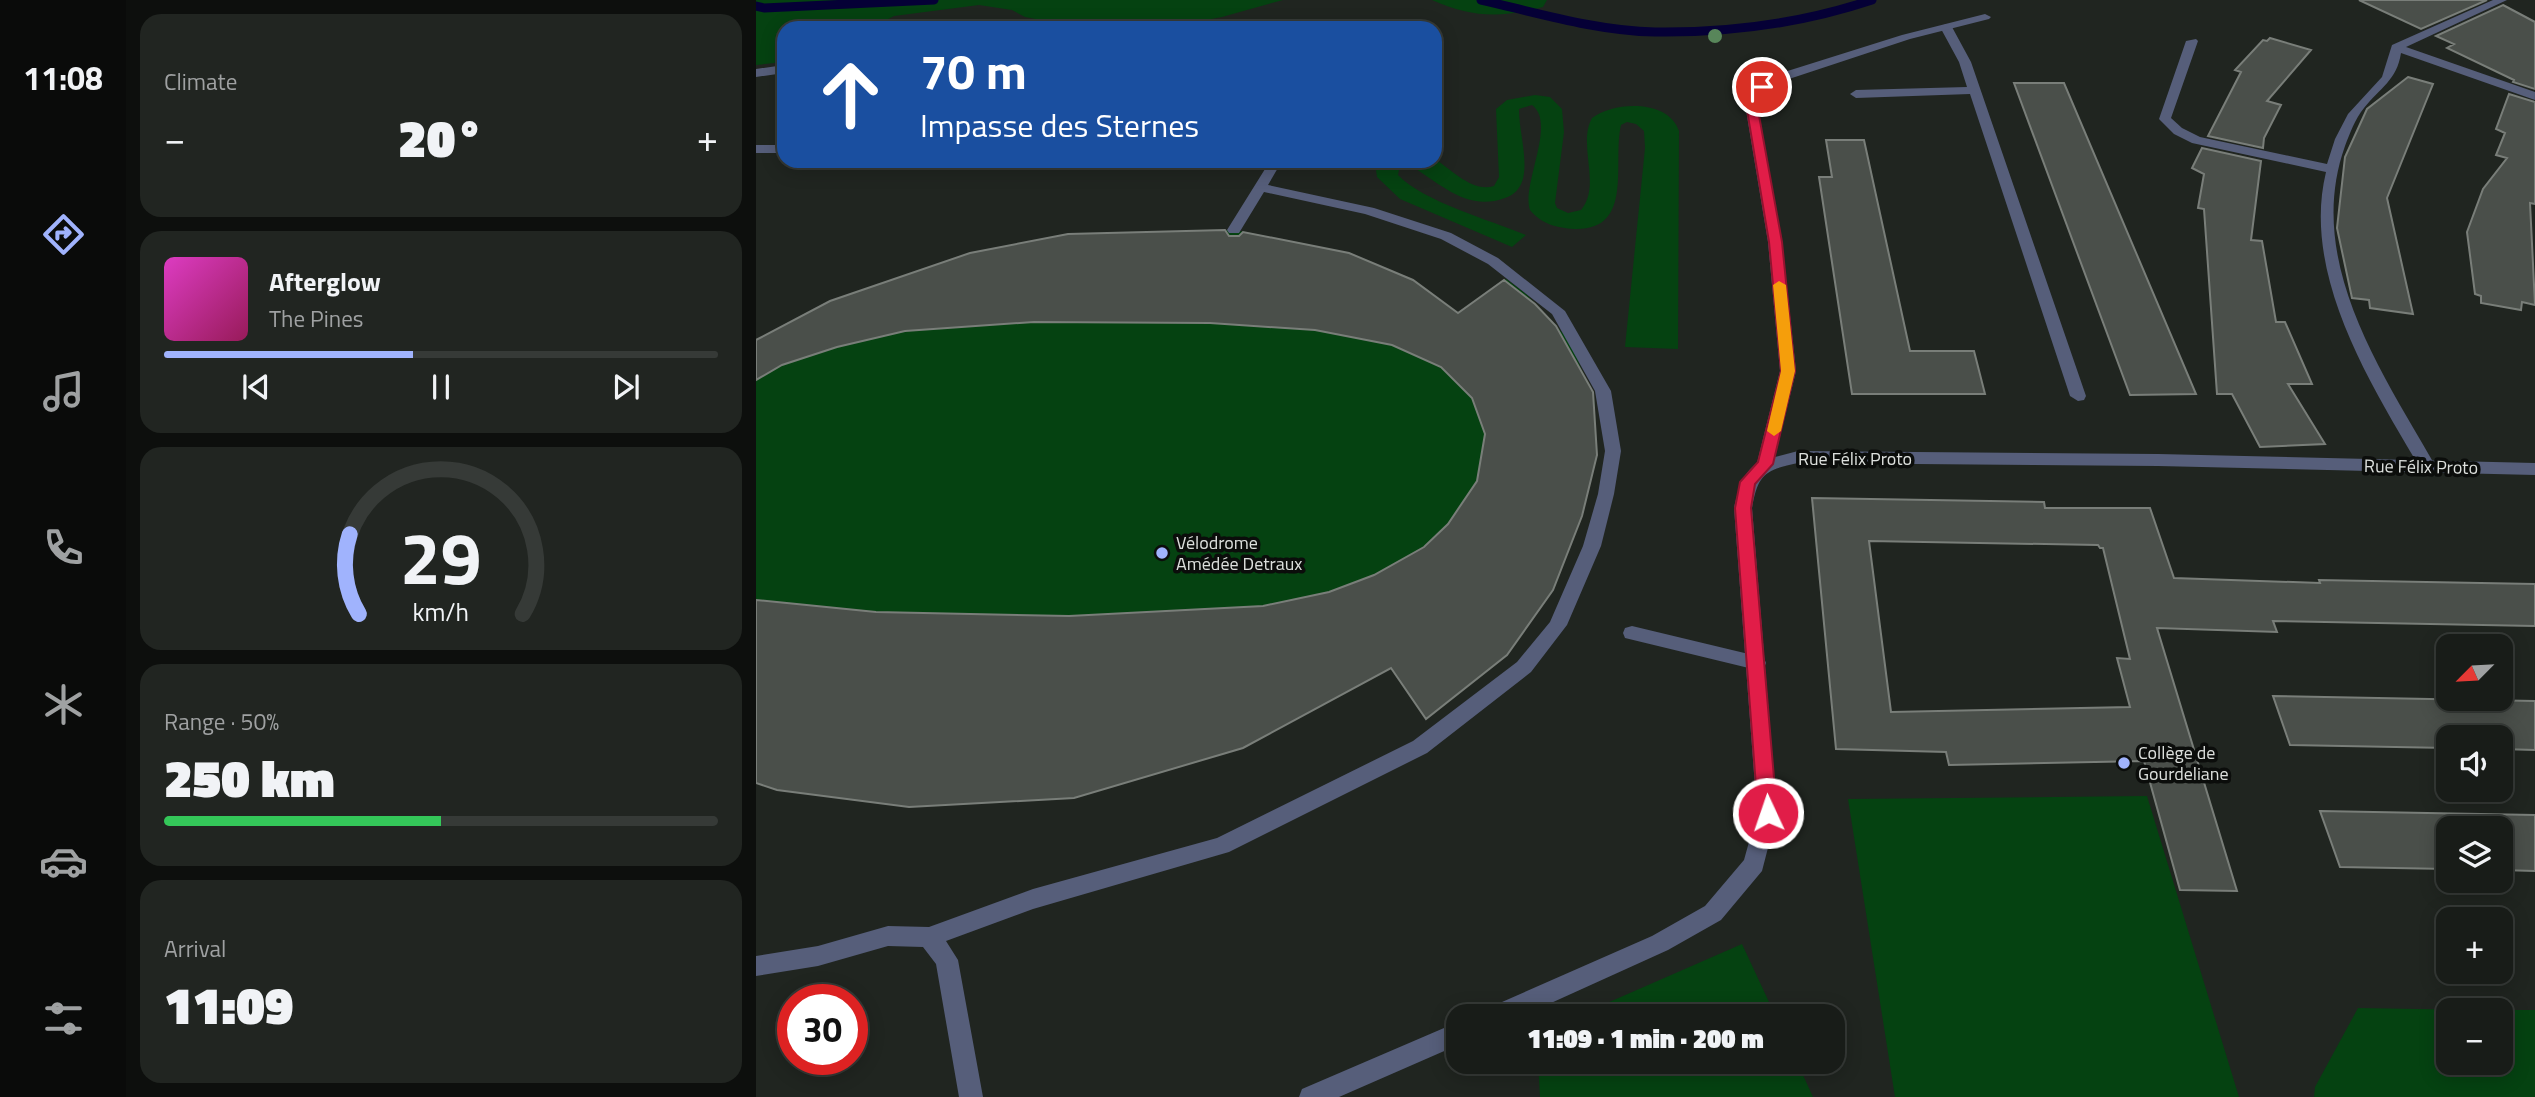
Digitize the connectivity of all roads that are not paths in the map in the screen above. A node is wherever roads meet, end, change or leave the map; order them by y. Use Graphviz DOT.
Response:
graph roads {
  1 [pos="2502,0"];
  2 [pos="1985,17"];
  3 [pos="1946,27"];
  4 [pos="2192,41"];
  5 [pos="2396,47"];
  6 [pos="777,70"];
  7 [pos="756,73"];
  8 [pos="1975,90"];
  9 [pos="1856,94"];
  10 [pos="2535,96"];
  11 [pos="756,149"];
  12 [pos="777,149"];
  13 [pos="1272,168"];
  14 [pos="2331,169"];
  15 [pos="1260,187"];
  16 [pos="1234,230"];
  17 [pos="2078,396"];
  18 [pos="1765,464"];
  19 [pos="2428,467"];
  20 [pos="2535,469"];
  21 [pos="1632,634"];
  22 [pos="1756,663"];
  23 [pos="929,937"];
  24 [pos="756,967"];
  25 [pos="1523,1004"];
  26 [pos="1446,1038"];
  27 [pos="971,1097"];
  28 [pos="1311,1097"];
  1 -- 5 [label="street"];
  2 -- 3 [label="street"];
  3 -- 8 [label="street"];
  3 -- 18 [label="street"];
  4 -- 14 [label="street"];
  5 -- 10 [label="street"];
  5 -- 14 [label="street"];
  6 -- 7 [label="street"];
  8 -- 9 [label="street"];
  8 -- 17 [label="street"];
  11 -- 12 [label="street"];
  13 -- 15 [label="street"];
  14 -- 19 [label="street"];
  15 -- 16 [label="street"];
  15 -- 23 [label="street"];
  18 -- 19 [label="street, Rue Félix Proto"];
  18 -- 22 [label="street"];
  19 -- 20 [label="street, Rue Félix Proto"];
  21 -- 22 [label="street"];
  22 -- 25 [label="street"];
  23 -- 24 [label="street"];
  23 -- 27 [label="street"];
  26 -- 28 [label="street"];
}
